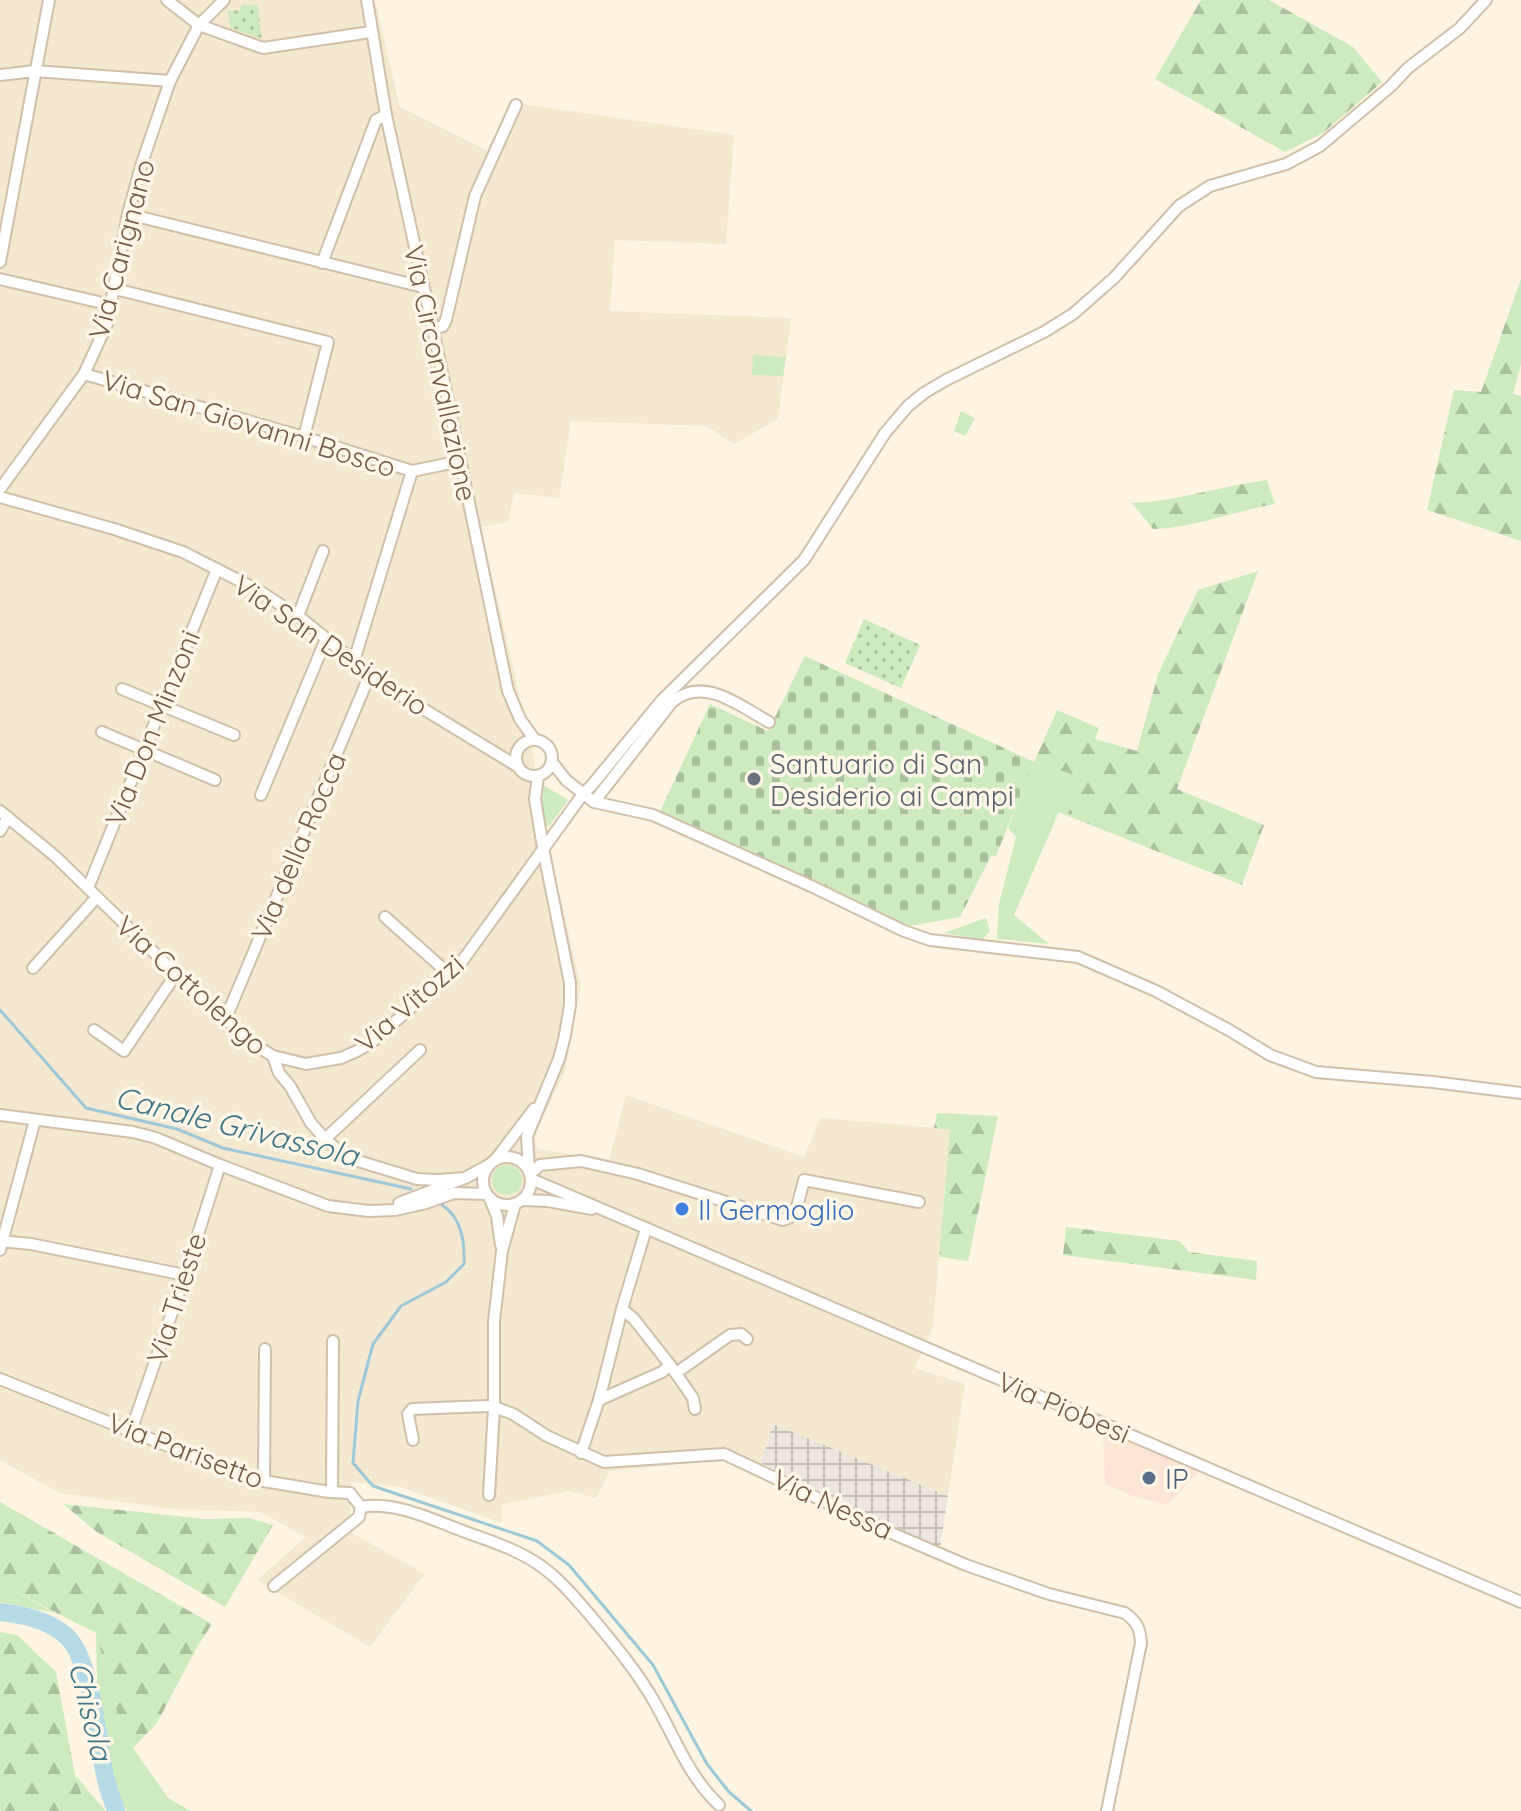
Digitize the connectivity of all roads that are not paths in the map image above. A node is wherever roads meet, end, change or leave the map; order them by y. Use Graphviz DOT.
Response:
graph roads {
  1 [pos="49,0"];
  2 [pos="167,0"];
  3 [pos="224,0"];
  4 [pos="367,0"];
  5 [pos="1486,0"];
  6 [pos="199,25"];
  7 [pos="371,32"];
  8 [pos="35,71"];
  9 [pos="0,75"];
  10 [pos="170,81"];
  11 [pos="516,105"];
  12 [pos="386,115"];
  13 [pos="128,214"];
  14 [pos="0,262"];
  15 [pos="322,263"];
  16 [pos="0,279"];
  17 [pos="423,287"];
  18 [pos="115,289"];
  19 [pos="111,305"];
  20 [pos="433,329"];
  21 [pos="84,374"];
  22 [pos="304,437"];
  23 [pos="461,461"];
  24 [pos="412,471"];
  25 [pos="0,489"];
  26 [pos="0,497"];
  27 [pos="323,551"];
  28 [pos="217,569"];
  29 [pos="298,616"];
  30 [pos="326,639"];
  31 [pos="354,661"];
  32 [pos="370,674"];
  33 [pos="122,689"];
  34 [pos="162,705"];
  35 [pos="769,722"];
  36 [pos="102,732"];
  37 [pos="234,735"];
  38 [pos="529,742"];
  39 [pos="144,750"];
  40 [pos="517,761"];
  41 [pos="552,762"];
  42 [pos="537,775"];
  43 [pos="215,780"];
  44 [pos="566,780"];
  45 [pos="583,794"];
  46 [pos="261,795"];
  47 [pos="594,802"];
  48 [pos="4,814"];
  49 [pos="0,831"];
  50 [pos="543,848"];
  51 [pos="88,888"];
  52 [pos="97,897"];
  53 [pos="385,917"];
  54 [pos="33,968"];
  55 [pos="176,974"];
  56 [pos="449,974"];
  57 [pos="226,1018"];
  58 [pos="94,1030"];
  59 [pos="420,1050"];
  60 [pos="273,1056"];
  61 [pos="1521,1093"];
  62 [pos="540,1101"];
  63 [pos="0,1115"];
  64 [pos="35,1120"];
  65 [pos="325,1139"];
  66 [pos="492,1162"];
  67 [pos="220,1165"];
  68 [pos="530,1175"];
  69 [pos="465,1178"];
  70 [pos="488,1196"];
  71 [pos="519,1202"];
  72 [pos="919,1202"];
  73 [pos="369,1211"];
  74 [pos="607,1212"];
  75 [pos="646,1229"];
  76 [pos="1,1244"];
  77 [pos="502,1251"];
  78 [pos="185,1275"];
  79 [pos="622,1309"];
  80 [pos="747,1339"];
  81 [pos="333,1341"];
  82 [pos="265,1349"];
  83 [pos="673,1369"];
  84 [pos="0,1379"];
  85 [pos="599,1400"];
  86 [pos="494,1407"];
  87 [pos="695,1409"];
  88 [pos="131,1431"];
  89 [pos="413,1440"];
  90 [pos="581,1453"];
  91 [pos="264,1481"];
  92 [pos="332,1492"];
  93 [pos="489,1495"];
  94 [pos="360,1512"];
  95 [pos="274,1586"];
  96 [pos="1521,1602"];
  97 [pos="719,1805"];
  98 [pos="1107,1811"];
  1 -- 8 [label="street"];
  2 -- 6 [label="street"];
  3 -- 6 [label="street, Via Carignano"];
  4 -- 7 [label="street, Via Circonvallazione"];
  5 -- 45 [label="street, Via Vitozzi"];
  6 -- 7 [label="street"];
  6 -- 10 [label="street, Via Carignano"];
  7 -- 12 [label="street, Via Circonvallazione"];
  8 -- 9 [label="street"];
  8 -- 10 [label="street"];
  8 -- 14 [label="street"];
  10 -- 13 [label="street, Via Carignano"];
  11 -- 20 [label="street"];
  12 -- 15 [label="street"];
  12 -- 17 [label="street, Via Circonvallazione"];
  13 -- 15 [label="street"];
  13 -- 18 [label="street, Via Carignano"];
  15 -- 17 [label="street"];
  16 -- 19 [label="street"];
  17 -- 20 [label="street, Via Circonvallazione"];
  18 -- 19 [label="street, Via Carignano"];
  18 -- 22 [label="street"];
  19 -- 21 [label="street, Via Carignano"];
  20 -- 23 [label="street, Via Circonvallazione"];
  21 -- 22 [label="street, Via San Giovanni Bosco"];
  21 -- 25 [label="street, Via Carignano"];
  22 -- 24 [label="street, Via San Giovanni Bosco"];
  23 -- 24 [label="street, Via San Giovanni Bosco"];
  23 -- 38 [label="street, Via Circonvallazione"];
  24 -- 31 [label="street"];
  26 -- 28 [label="street, Via San Desiderio"];
  27 -- 29 [label="street"];
  28 -- 29 [label="street, Via San Desiderio"];
  28 -- 34 [label="street, Via Don Minzoni"];
  29 -- 30 [label="street, Via San Desiderio"];
  30 -- 31 [label="street, Via San Desiderio"];
  30 -- 46 [label="street"];
  31 -- 32 [label="street, Via San Desiderio"];
  32 -- 40 [label="street, Via San Desiderio"];
  32 -- 57 [label="street, Via della Rocca"];
  33 -- 34 [label="street"];
  34 -- 37 [label="street"];
  34 -- 39 [label="street, Via Don Minzoni"];
  35 -- 47 [label="street"];
  36 -- 39 [label="street"];
  38 -- 40 [label="street"];
  38 -- 41 [label="street"];
  39 -- 43 [label="street"];
  39 -- 51 [label="street, Via Don Minzoni"];
  40 -- 42 [label="street"];
  41 -- 42 [label="street"];
  41 -- 44 [label="street"];
  42 -- 44 [label="street"];
  42 -- 50 [label="street"];
  44 -- 45 [label="street"];
  45 -- 47 [label="street"];
  45 -- 50 [label="street, Via Vitozzi"];
  47 -- 61 [label="street"];
  48 -- 49 [label="street"];
  48 -- 51 [label="street, Via Cottolengo"];
  50 -- 56 [label="street, Via Vitozzi"];
  50 -- 62 [label="street"];
  51 -- 52 [label="street, Via Cottolengo"];
  52 -- 54 [label="street"];
  52 -- 55 [label="street, Via Cottolengo"];
  53 -- 56 [label="street"];
  55 -- 57 [label="street, Via Cottolengo"];
  55 -- 58 [label="street"];
  56 -- 60 [label="street, Via Vitozzi"];
  57 -- 60 [label="street, Via Cottolengo"];
  59 -- 65 [label="street"];
  60 -- 65 [label="street, Via Cottolengo"];
  62 -- 66 [label="street"];
  62 -- 68 [label="street"];
  63 -- 64 [label="street"];
  64 -- 67 [label="street"];
  64 -- 76 [label="street"];
  65 -- 69 [label="street, Via Cottolengo"];
  66 -- 68 [label="street"];
  66 -- 69 [label="street"];
  66 -- 70 [label="street"];
  67 -- 73 [label="street"];
  67 -- 78 [label="street, Via Trieste"];
  68 -- 71 [label="street"];
  68 -- 72 [label="street"];
  68 -- 74 [label="street, Via Piobesi"];
  69 -- 73 [label="street"];
  70 -- 71 [label="street"];
  70 -- 73 [label="street"];
  70 -- 77 [label="street"];
  71 -- 74 [label="street, Via Piobesi"];
  71 -- 77 [label="street"];
  74 -- 75 [label="street, Via Piobesi"];
  75 -- 79 [label="street"];
  75 -- 96 [label="street, Via Piobesi"];
  76 -- 78 [label="street"];
  77 -- 86 [label="street"];
  78 -- 88 [label="street, Via Trieste"];
  79 -- 83 [label="street"];
  79 -- 85 [label="street"];
  80 -- 83 [label="street"];
  81 -- 92 [label="street"];
  82 -- 91 [label="street"];
  83 -- 85 [label="street"];
  83 -- 87 [label="street"];
  84 -- 88 [label="street, Via Parisetto"];
  85 -- 90 [label="street"];
  86 -- 89 [label="street"];
  86 -- 90 [label="street, Via Nessa"];
  86 -- 93 [label="street"];
  88 -- 91 [label="street, Via Parisetto"];
  90 -- 98 [label="street, Via Nessa"];
  91 -- 92 [label="street, Via Parisetto"];
  92 -- 94 [label="street, Via Parisetto"];
  94 -- 95 [label="street"];
  94 -- 97 [label="street"];
}
